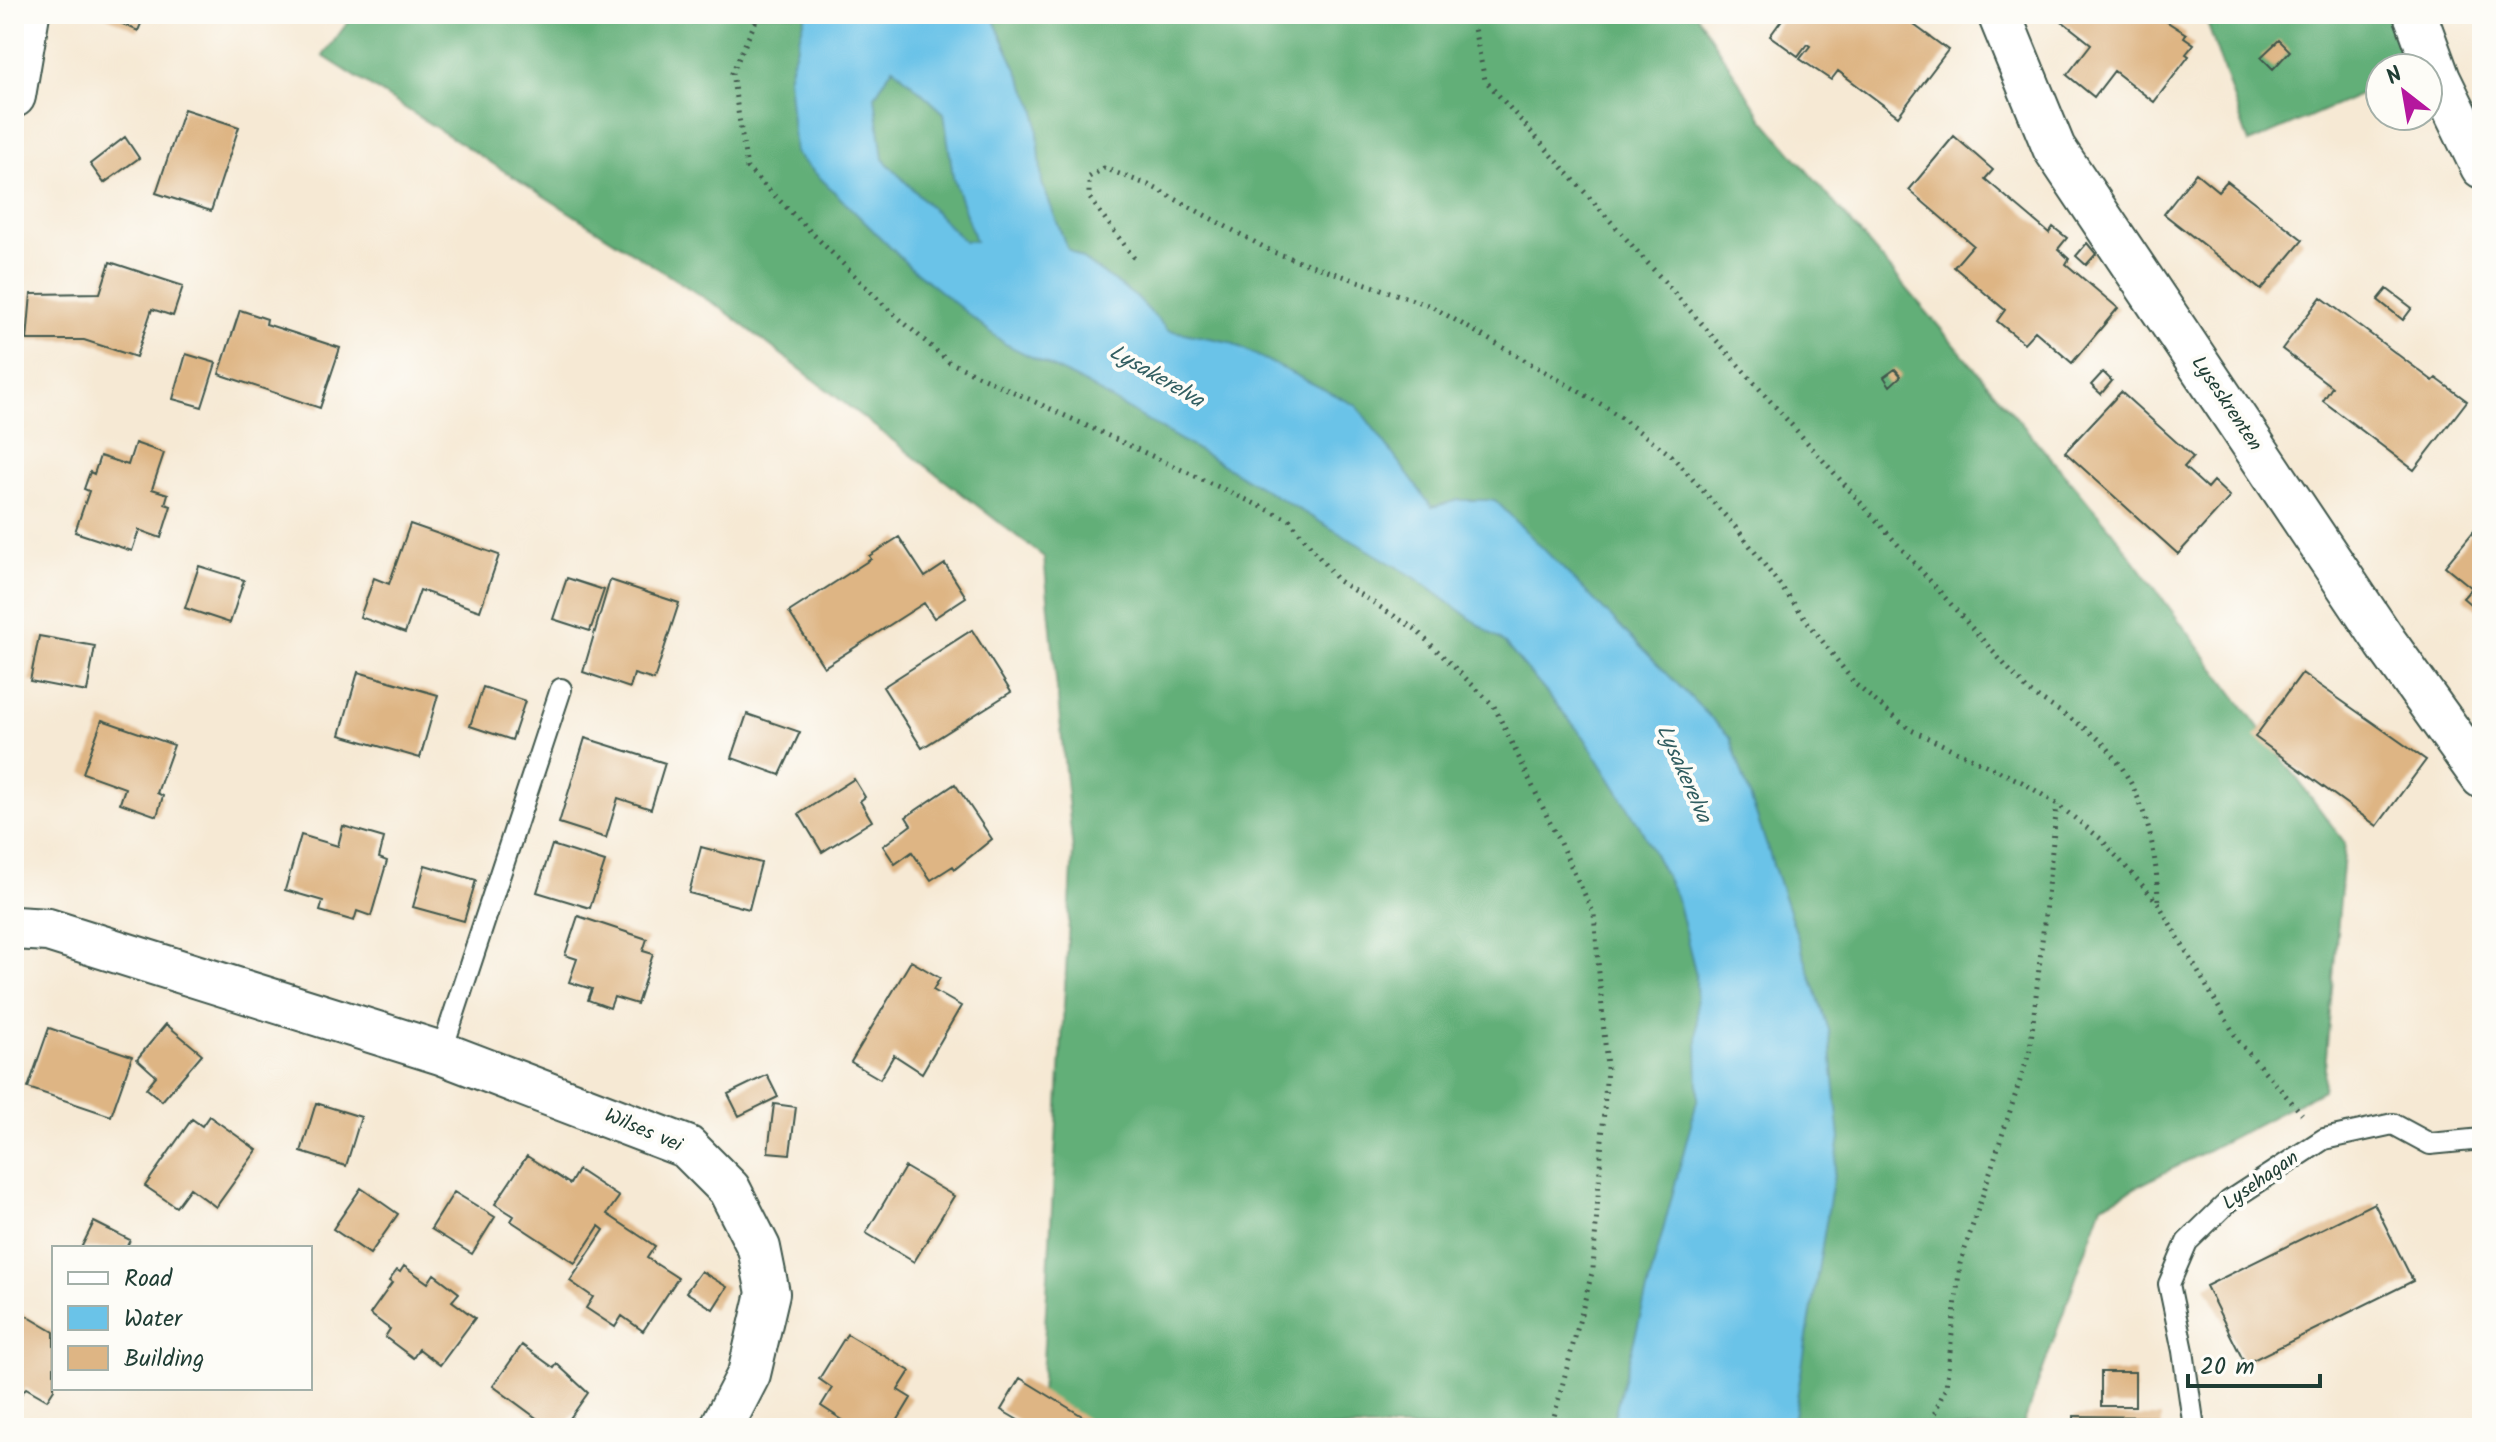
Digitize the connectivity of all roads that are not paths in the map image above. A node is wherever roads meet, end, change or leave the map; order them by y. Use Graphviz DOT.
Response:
graph roads {
  1 [pos="28,14"];
  2 [pos="1999,14"];
  3 [pos="2415,14"];
  4 [pos="14,96"];
  5 [pos="2482,167"];
  6 [pos="561,689"];
  7 [pos="2482,777"];
  8 [pos="14,928"];
  9 [pos="441,1053"];
  10 [pos="2482,1139"];
  11 [pos="721,1428"];
  12 [pos="2194,1428"];
  1 -- 4 [label="street"];
  2 -- 7 [label="street, Lyseskrenten"];
  3 -- 5 [label="street"];
  6 -- 9 [label="lane"];
  8 -- 9 [label="street, Wilses vei"];
  9 -- 11 [label="street, Wilses vei"];
  10 -- 12 [label="lane, Lysehagan"];
}
